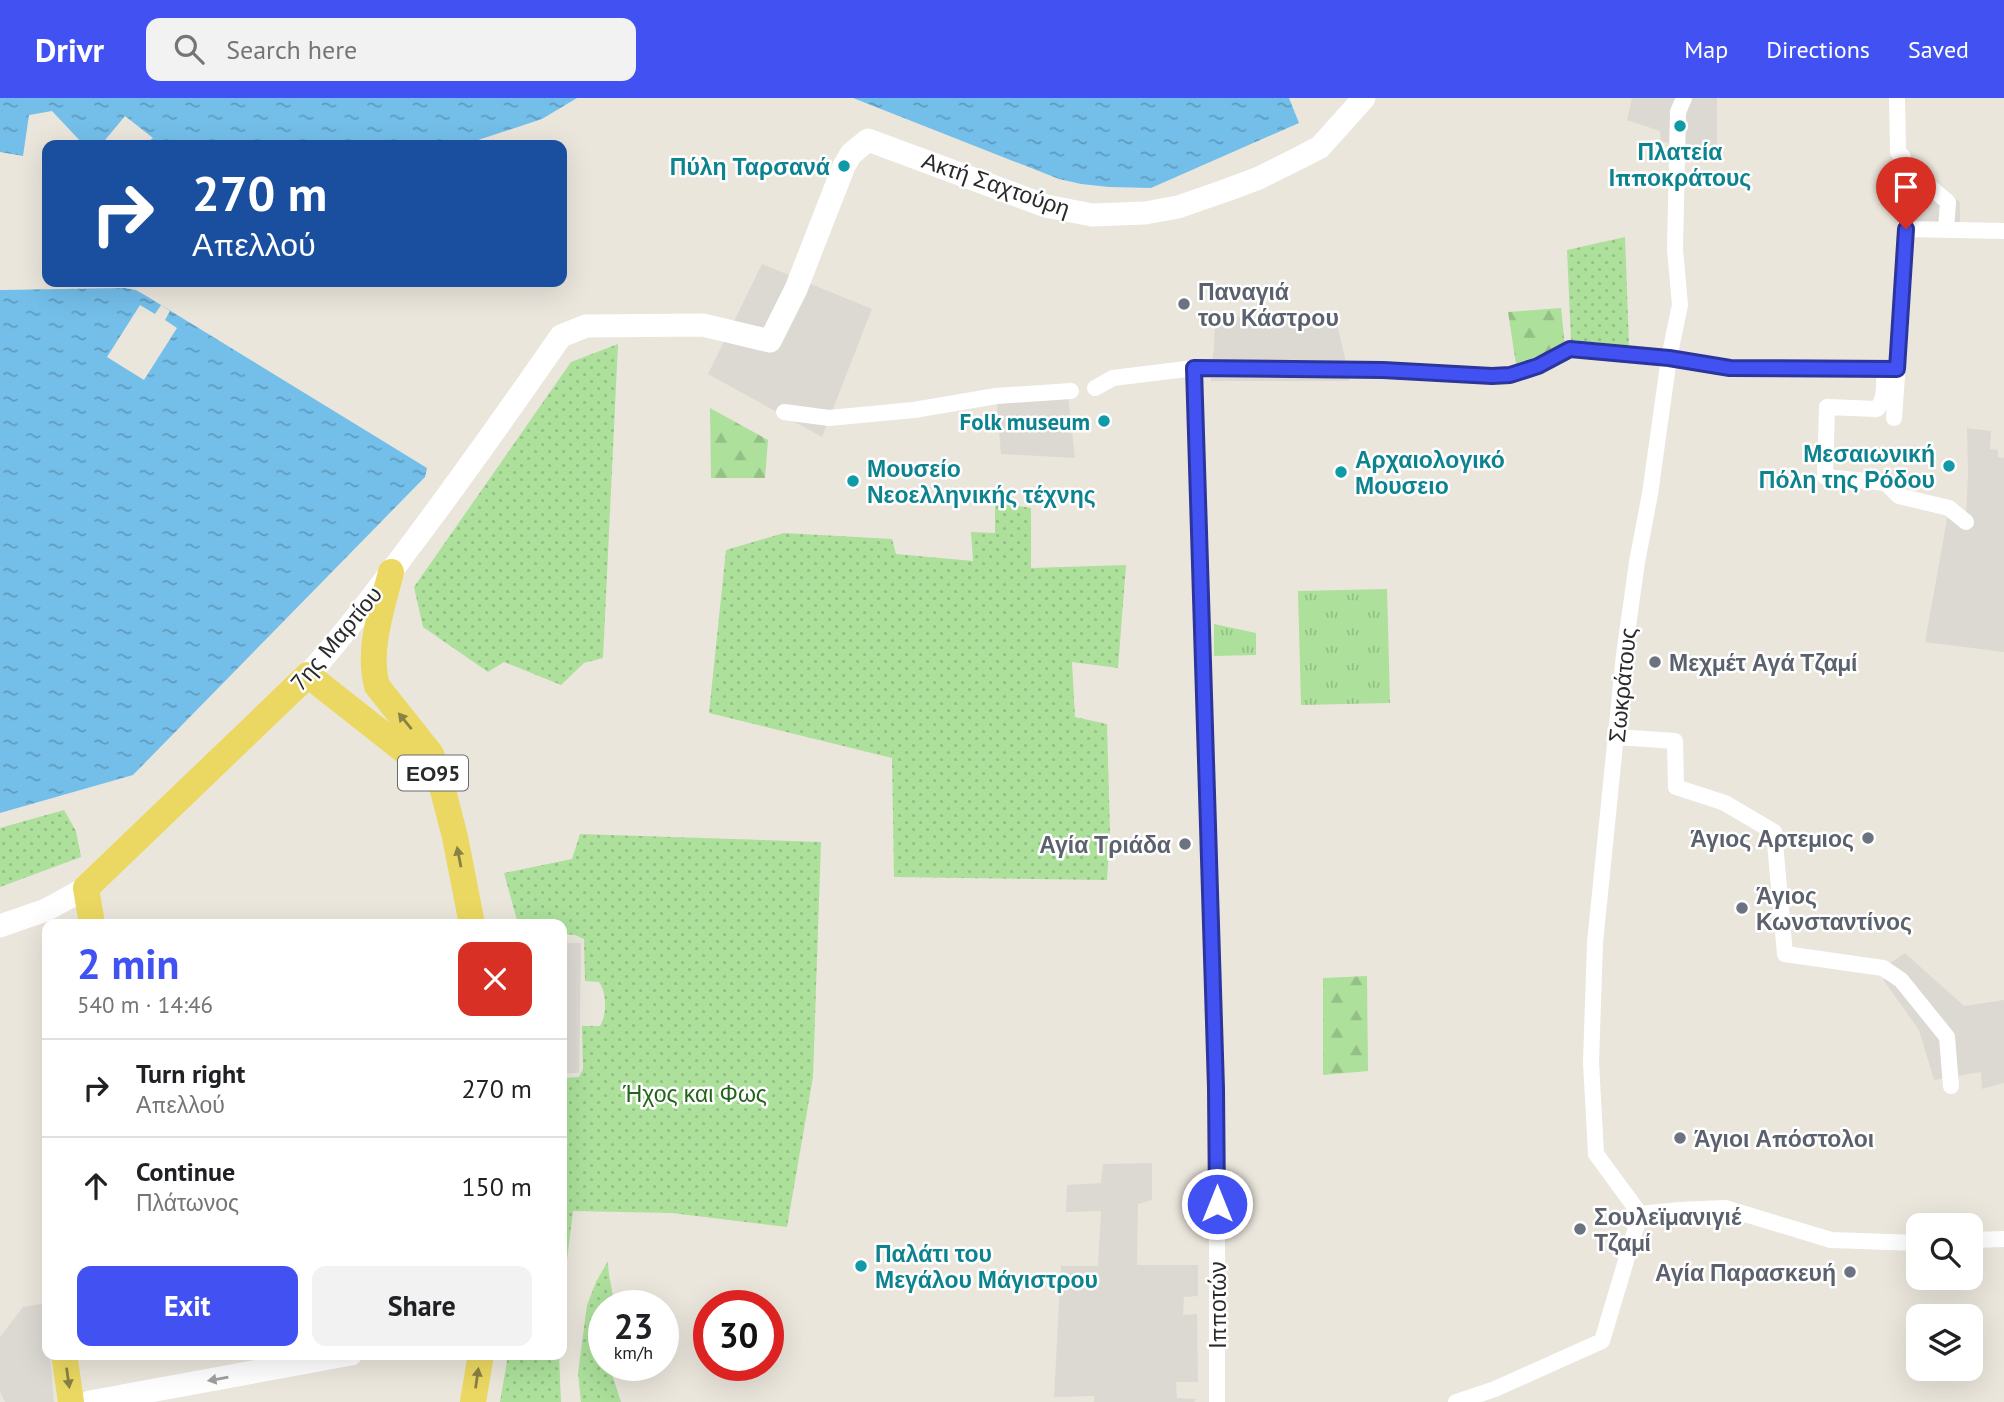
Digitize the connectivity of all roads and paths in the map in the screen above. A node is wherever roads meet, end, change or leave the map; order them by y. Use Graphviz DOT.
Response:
graph roads {
  1 [pos="1364,98"];
  2 [pos="1684,98"];
  3 [pos="1897,98"];
  4 [pos="851,154"];
  5 [pos="1904,165"];
  6 [pos="1906,229"];
  7 [pos="1946,229"];
  8 [pos="2004,231"];
  9 [pos="1669,358"];
  10 [pos="1194,368"];
  11 [pos="1890,369"];
  12 [pos="1095,388"];
  13 [pos="1071,391"];
  14 [pos="784,412"];
  15 [pos="1894,418"];
  16 [pos="1966,522"];
  17 [pos="391,572"];
  18 [pos="308,675"];
  19 [pos="1617,737"];
  20 [pos="440,779"];
  21 [pos="86,888"];
  22 [pos="91,919"];
  23 [pos="471,919"];
  24 [pos="0,926"];
  25 [pos="1951,1086"];
  26 [pos="1640,1214"];
  27 [pos="2004,1239"];
  28 [pos="1983,1240"];
  29 [pos="1906,1242"];
  30 [pos="65,1360"];
  31 [pos="318,1360"];
  32 [pos="480,1360"];
  33 [pos="71,1402"];
  34 [pos="90,1402"];
  35 [pos="474,1402"];
  36 [pos="1217,1402"];
  37 [pos="1456,1402"];
  1 -- 4 [label="main road, Ακτή Σαχτούρη"];
  2 -- 9 [label="street, Σωκράτους"];
  3 -- 5 [label="street"];
  4 -- 17 [label="main road, 7ης Μαρτίου"];
  5 -- 6 [label="street"];
  5 -- 7 [label="street"];
  6 -- 7 [label="street"];
  6 -- 11 [label="street"];
  7 -- 8 [label="street"];
  9 -- 10 [label="street"];
  9 -- 11 [label="street"];
  9 -- 19 [label="street, Σωκράτους"];
  10 -- 12 [label="street"];
  10 -- 36 [label="street, Ιπποτών"];
  11 -- 15 [label="street"];
  11 -- 16 [label="street"];
  13 -- 14 [label="street"];
  17 -- 18 [label="main road, 7ης Μαρτίου"];
  20 -- 17 [label="main road, one-way"];
  18 -- 20 [label="main road, ΕΟ95"];
  18 -- 21 [label="main road, 7ης Μαρτίου"];
  19 -- 25 [label="street"];
  19 -- 26 [label="street, Σωκράτους"];
  23 -- 20 [label="main road, ΕΟ95, one-way"];
  21 -- 22 [label="main road"];
  21 -- 24 [label="main road, 7ης Μαρτίου"];
  26 -- 29 [label="street"];
  26 -- 37 [label="street"];
  27 -- 28 [label="street"];
  30 -- 33 [label="main road, one-way"];
  31 -- 34 [label="main road, one-way"];
  35 -- 32 [label="main road, one-way"];
}
